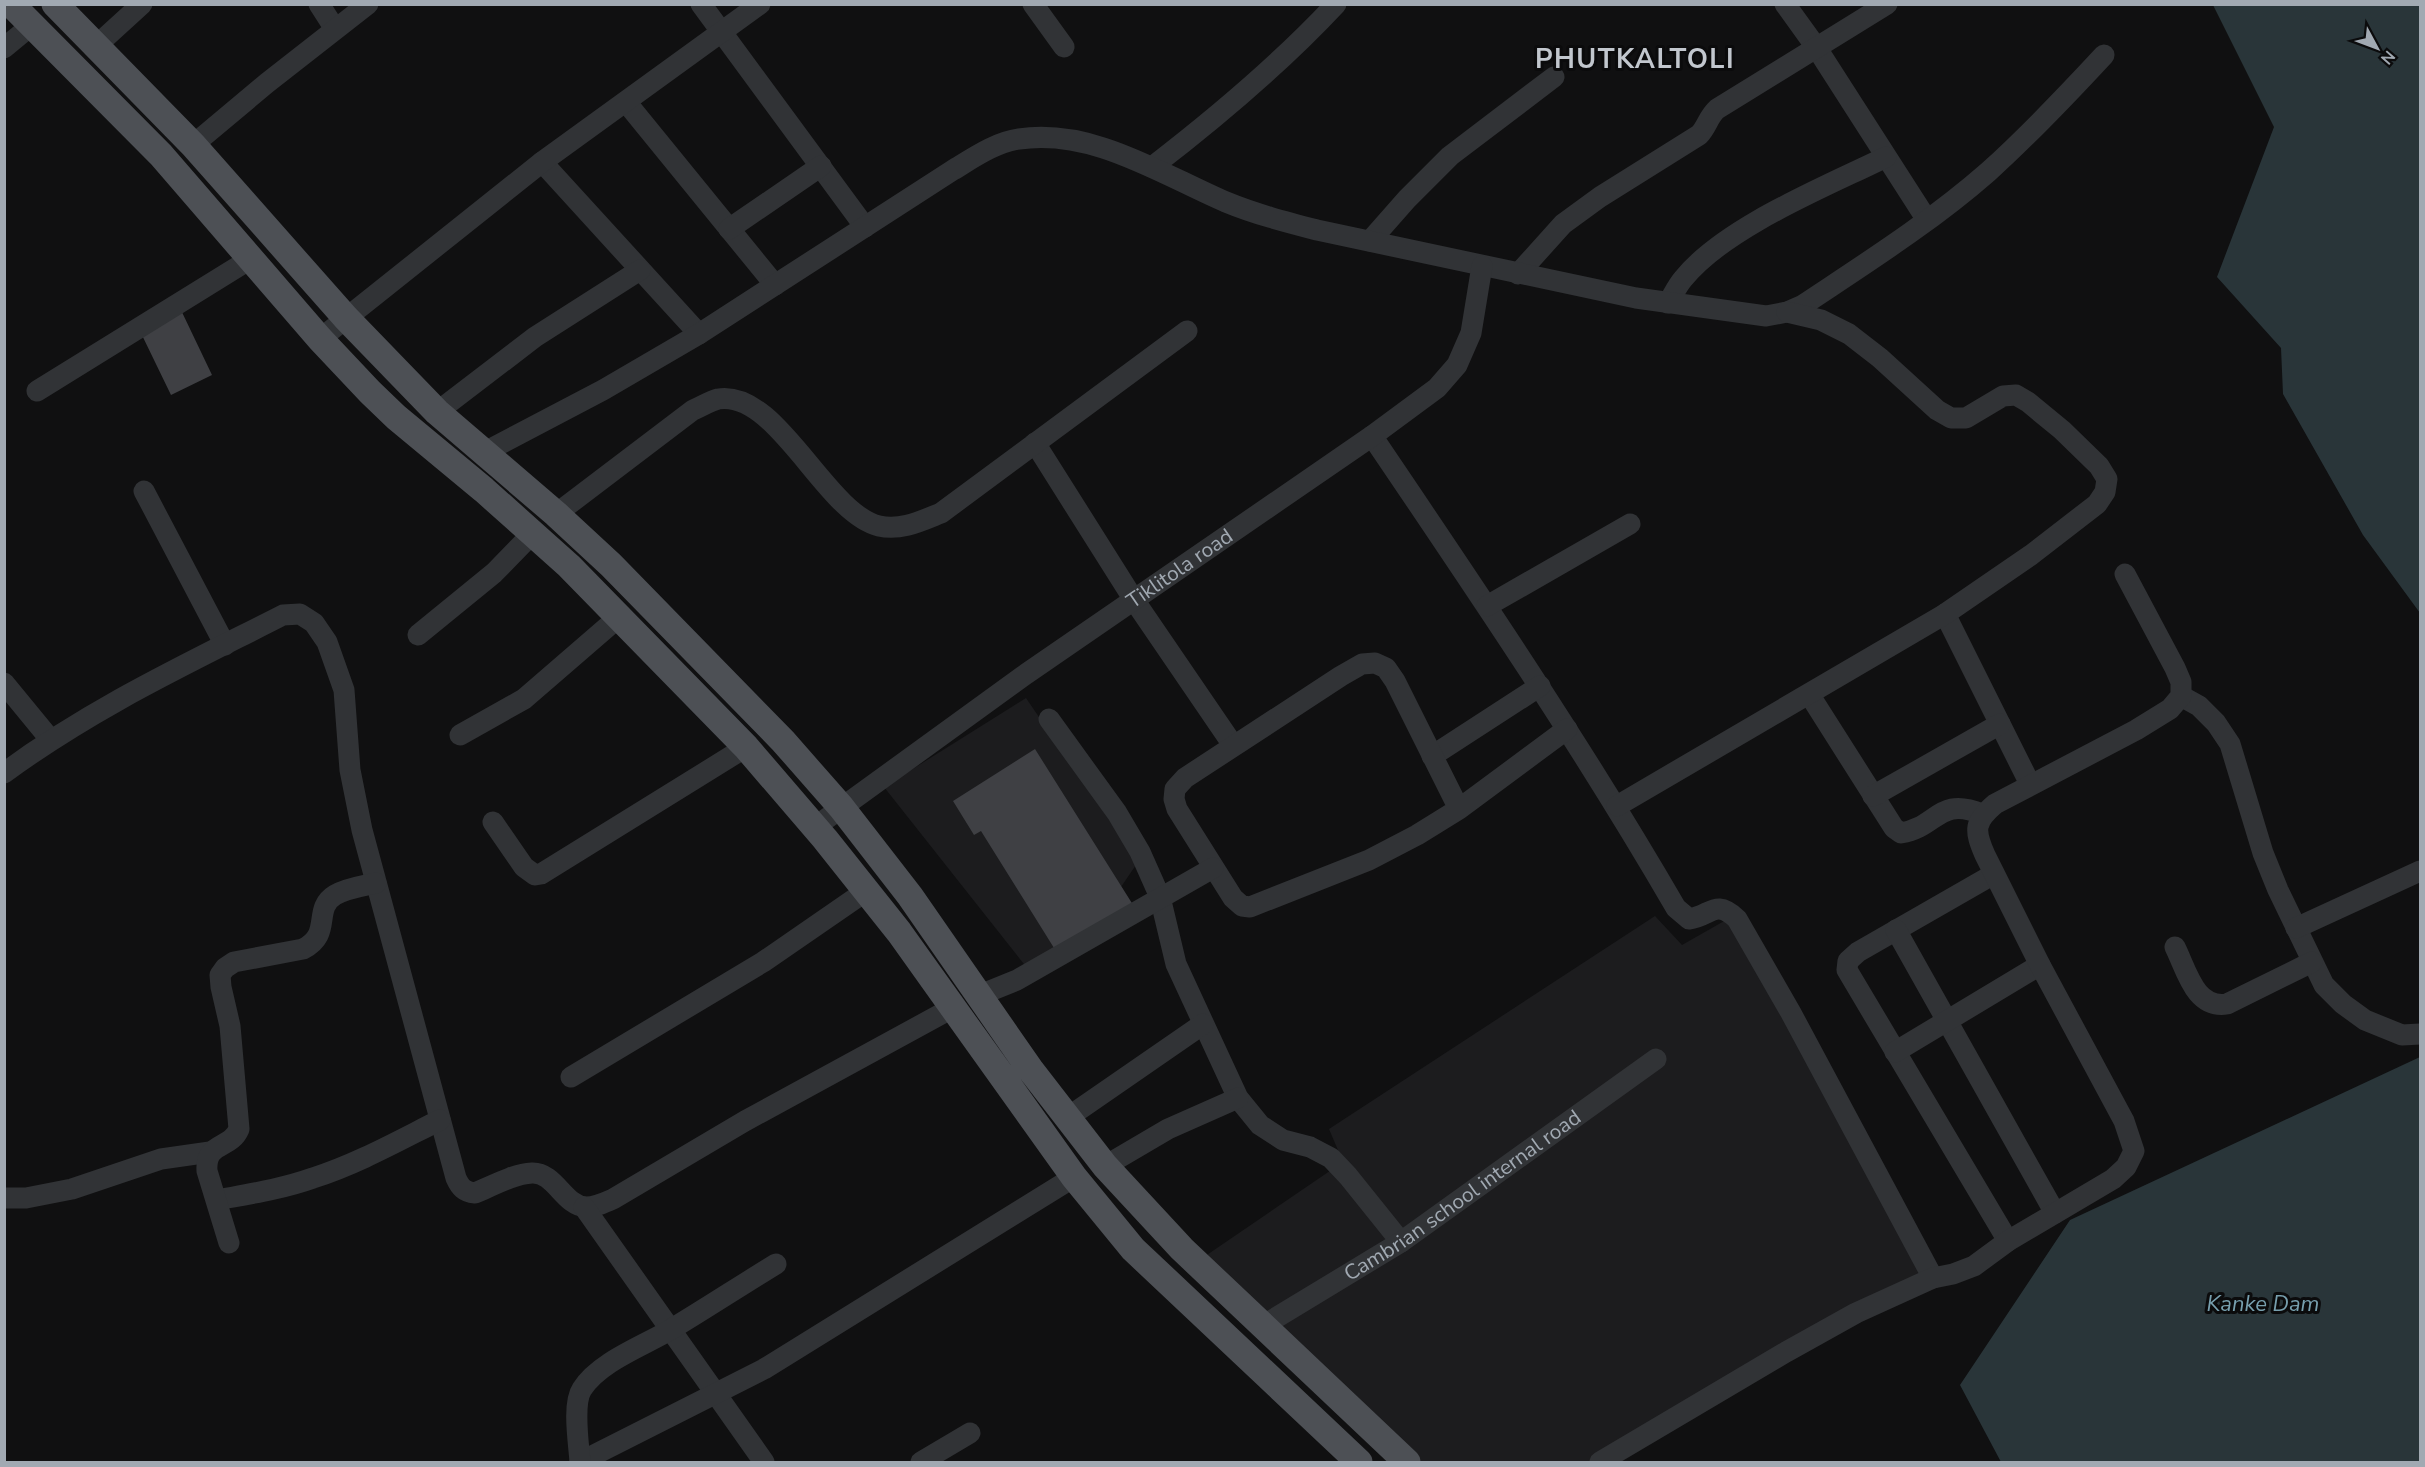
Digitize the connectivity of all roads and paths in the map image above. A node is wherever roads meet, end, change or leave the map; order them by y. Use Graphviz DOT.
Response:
graph roads {
  1 [pos="11,4"];
  2 [pos="55,4"];
  3 [pos="142,4"];
  4 [pos="319,4"];
  5 [pos="368,4"];
  6 [pos="701,4"];
  7 [pos="760,4"];
  8 [pos="1033,4"];
  9 [pos="1336,4"];
  10 [pos="1785,4"];
  11 [pos="1887,4"];
  12 [pos="33,24"];
  13 [pos="335,29"];
  14 [pos="720,33"];
  15 [pos="96,46"];
  16 [pos="1064,47"];
  17 [pos="1816,47"];
  18 [pos="4,48"];
  19 [pos="2103,55"];
  20 [pos="1554,77"];
  21 [pos="626,102"];
  22 [pos="193,145"];
  23 [pos="1886,157"];
  24 [pos="542,162"];
  25 [pos="821,166"];
  26 [pos="1152,167"];
  27 [pos="1927,219"];
  28 [pos="865,227"];
  29 [pos="729,230"];
  30 [pos="1370,241"];
  31 [pos="252,258"];
  32 [pos="1482,266"];
  33 [pos="640,270"];
  34 [pos="1518,274"];
  35 [pos="775,285"];
  36 [pos="1668,303"];
  37 [pos="1787,312"];
  38 [pos="346,318"];
  39 [pos="1187,332"];
  40 [pos="699,334"];
  41 [pos="320,339"];
  42 [pos="37,391"];
  43 [pos="437,412"];
  44 [pos="1372,436"];
  45 [pos="1035,443"];
  46 [pos="483,453"];
  47 [pos="144,491"];
  48 [pos="556,514"];
  49 [pos="1630,524"];
  50 [pos="533,533"];
  51 [pos="2125,574"];
  52 [pos="1134,600"];
  53 [pos="1487,606"];
  54 [pos="1945,614"];
  55 [pos="620,616"];
  56 [pos="418,635"];
  57 [pos="225,645"];
  58 [pos="4,683"];
  59 [pos="1540,686"];
  60 [pos="1809,694"];
  61 [pos="2181,696"];
  62 [pos="1049,719"];
  63 [pos="2000,724"];
  64 [pos="1567,729"];
  65 [pos="460,735"];
  66 [pos="50,739"];
  67 [pos="1233,745"];
  68 [pos="746,747"];
  69 [pos="1432,756"];
  70 [pos="4,773"];
  71 [pos="2031,784"];
  72 [pos="1874,796"];
  73 [pos="1617,806"];
  74 [pos="841,807"];
  75 [pos="1458,809"];
  76 [pos="1982,814"];
  77 [pos="493,822"];
  78 [pos="815,827"];
  79 [pos="1213,868"];
  80 [pos="2421,871"];
  81 [pos="1994,874"];
  82 [pos="376,883"];
  83 [pos="866,891"];
  84 [pos="1160,897"];
  85 [pos="2296,928"];
  86 [pos="1896,930"];
  87 [pos="2175,947"];
  88 [pos="2312,962"];
  89 [pos="2040,965"];
  90 [pos="980,995"];
  91 [pos="954,1007"];
  92 [pos="1946,1021"];
  93 [pos="1203,1024"];
  94 [pos="2421,1034"];
  95 [pos="1895,1052"];
  96 [pos="1656,1059"];
  97 [pos="571,1077"];
  98 [pos="1238,1098"];
  99 [pos="1067,1118"];
  100 [pos="440,1120"];
  101 [pos="210,1152"];
  102 [pos="1105,1166"];
  103 [pos="1074,1177"];
  104 [pos="4,1198"];
  105 [pos="217,1200"];
  106 [pos="584,1207"];
  107 [pos="2055,1213"];
  108 [pos="2008,1241"];
  109 [pos="1401,1242"];
  110 [pos="229,1243"];
  111 [pos="776,1264"];
  112 [pos="1934,1278"];
  113 [pos="1264,1325"];
  114 [pos="669,1331"];
  115 [pos="714,1394"];
  116 [pos="970,1433"];
  117 [pos="580,1462"];
  118 [pos="764,1462"];
  119 [pos="921,1462"];
  120 [pos="1359,1462"];
  121 [pos="1407,1462"];
  122 [pos="1600,1462"];
  1 -- 12 [label="main road"];
  2 -- 15 [label="main road"];
  3 -- 15 [label="street"];
  4 -- 13 [label="street"];
  5 -- 13 [label="street"];
  6 -- 14 [label="street"];
  7 -- 14 [label="street"];
  8 -- 16 [label="street"];
  9 -- 26 [label="street"];
  10 -- 17 [label="street"];
  11 -- 17 [label="street"];
  12 -- 18 [label="street"];
  12 -- 31 [label="main road"];
  13 -- 22 [label="street"];
  14 -- 21 [label="street"];
  14 -- 25 [label="street"];
  15 -- 22 [label="main road"];
  17 -- 23 [label="street"];
  17 -- 34 [label="street"];
  19 -- 27 [label="street"];
  20 -- 30 [label="street"];
  21 -- 24 [label="street"];
  21 -- 29 [label="street"];
  22 -- 38 [label="main road"];
  23 -- 27 [label="street"];
  23 -- 36 [label="street"];
  24 -- 33 [label="street"];
  24 -- 38 [label="street"];
  25 -- 28 [label="street"];
  25 -- 29 [label="street"];
  26 -- 28 [label="street"];
  26 -- 30 [label="street"];
  27 -- 37 [label="street"];
  28 -- 35 [label="street"];
  29 -- 35 [label="street"];
  30 -- 32 [label="street"];
  31 -- 41 [label="main road"];
  31 -- 42 [label="street"];
  32 -- 34 [label="street"];
  32 -- 44 [label="street, Tiklitola road"];
  33 -- 40 [label="street"];
  33 -- 43 [label="street"];
  34 -- 36 [label="street"];
  35 -- 40 [label="street"];
  36 -- 37 [label="street"];
  37 -- 54 [label="street"];
  38 -- 41 [label="street"];
  38 -- 43 [label="main road"];
  39 -- 45 [label="street"];
  40 -- 46 [label="street"];
  41 -- 50 [label="main road"];
  43 -- 46 [label="main road"];
  44 -- 52 [label="street, Tiklitola road"];
  44 -- 53 [label="street"];
  45 -- 48 [label="street"];
  45 -- 52 [label="street"];
  46 -- 48 [label="main road"];
  47 -- 57 [label="street"];
  48 -- 74 [label="main road"];
  49 -- 53 [label="street"];
  50 -- 55 [label="main road"];
  50 -- 56 [label="street"];
  51 -- 61 [label="street"];
  52 -- 67 [label="street"];
  52 -- 74 [label="street, Tiklitola road"];
  53 -- 59 [label="street"];
  54 -- 60 [label="street"];
  54 -- 63 [label="street"];
  55 -- 65 [label="street"];
  55 -- 68 [label="main road"];
  57 -- 66 [label="street"];
  57 -- 82 [label="street"];
  58 -- 66 [label="street"];
  59 -- 64 [label="street"];
  59 -- 69 [label="street"];
  60 -- 72 [label="street"];
  60 -- 73 [label="street"];
  61 -- 71 [label="street"];
  61 -- 85 [label="street"];
  62 -- 84 [label="street"];
  63 -- 71 [label="street"];
  63 -- 72 [label="street"];
  64 -- 73 [label="street"];
  64 -- 75 [label="street"];
  66 -- 70 [label="street"];
  67 -- 69 [label="street"];
  67 -- 79 [label="street"];
  68 -- 77 [label="street"];
  68 -- 78 [label="main road"];
  69 -- 75 [label="street"];
  71 -- 76 [label="street"];
  72 -- 76 [label="street"];
  73 -- 112 [label="street"];
  74 -- 78 [label="street, Tiklitola road"];
  74 -- 90 [label="main road"];
  75 -- 79 [label="street"];
  76 -- 81 [label="street"];
  78 -- 83 [label="main road"];
  79 -- 84 [label="street"];
  80 -- 85 [label="street"];
  81 -- 86 [label="street"];
  81 -- 89 [label="street"];
  82 -- 100 [label="street"];
  82 -- 101 [label="street"];
  83 -- 91 [label="main road"];
  83 -- 97 [label="street"];
  84 -- 90 [label="street"];
  84 -- 93 [label="street"];
  85 -- 88 [label="street"];
  86 -- 92 [label="street"];
  86 -- 95 [label="street"];
  87 -- 88 [label="street"];
  88 -- 94 [label="street"];
  89 -- 92 [label="street"];
  89 -- 107 [label="street"];
  90 -- 99 [label="main road"];
  91 -- 103 [label="main road"];
  91 -- 106 [label="street"];
  92 -- 95 [label="street"];
  92 -- 107 [label="street"];
  93 -- 98 [label="street"];
  93 -- 99 [label="street"];
  95 -- 108 [label="street"];
  96 -- 109 [label="street, Cambrian school internal road"];
  98 -- 102 [label="street"];
  98 -- 109 [label="street"];
  99 -- 102 [label="main road"];
  100 -- 105 [label="street"];
  100 -- 106 [label="street"];
  101 -- 104 [label="street"];
  101 -- 105 [label="street"];
  102 -- 113 [label="main road"];
  103 -- 115 [label="street"];
  103 -- 120 [label="main road"];
  105 -- 110 [label="street"];
  106 -- 114 [label="street"];
  107 -- 108 [label="street"];
  108 -- 112 [label="street"];
  109 -- 113 [label="street, Cambrian school internal road"];
  111 -- 114 [label="street"];
  112 -- 122 [label="street"];
  113 -- 121 [label="main road"];
  114 -- 115 [label="street"];
  114 -- 117 [label="street"];
  115 -- 117 [label="street"];
  115 -- 118 [label="street"];
  116 -- 119 [label="street"];
}
